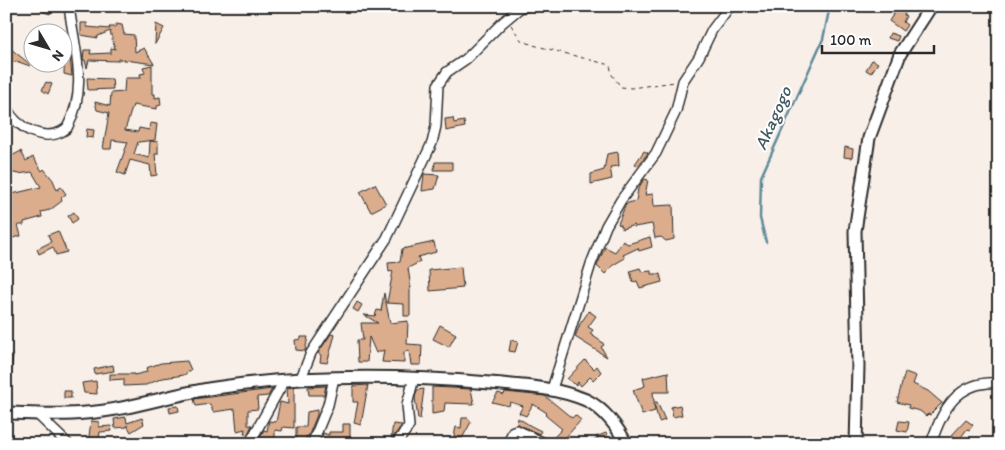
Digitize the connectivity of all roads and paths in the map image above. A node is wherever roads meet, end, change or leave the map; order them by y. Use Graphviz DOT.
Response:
graph roads {
  1 [pos="69,6"];
  2 [pos="527,6"];
  3 [pos="730,6"];
  4 [pos="932,6"];
  5 [pos="507,19"];
  6 [pos="683,81"];
  7 [pos="6,107"];
  8 [pos="301,378"];
  9 [pos="334,378"];
  10 [pos="414,378"];
  11 [pos="285,379"];
  12 [pos="999,383"];
  13 [pos="552,389"];
  14 [pos="6,413"];
  15 [pos="36,413"];
  16 [pos="68,444"];
  17 [pos="248,444"];
  18 [pos="312,444"];
  19 [pos="396,444"];
  20 [pos="508,444"];
  21 [pos="546,444"];
  22 [pos="626,444"];
  23 [pos="856,444"];
  24 [pos="932,444"];
  1 -- 7 [label="street"];
  2 -- 5 [label="street"];
  3 -- 6 [label="street"];
  4 -- 23 [label="main road"];
  5 -- 6 [label="path"];
  5 -- 8 [label="street"];
  6 -- 13 [label="street"];
  8 -- 9 [label="main road"];
  8 -- 11 [label="main road"];
  9 -- 10 [label="main road"];
  9 -- 18 [label="street"];
  10 -- 13 [label="main road"];
  10 -- 19 [label="street"];
  11 -- 15 [label="main road"];
  11 -- 17 [label="street"];
  12 -- 24 [label="street"];
  13 -- 22 [label="main road"];
  14 -- 15 [label="main road"];
  15 -- 16 [label="street"];
  20 -- 21 [label="street"];
}
